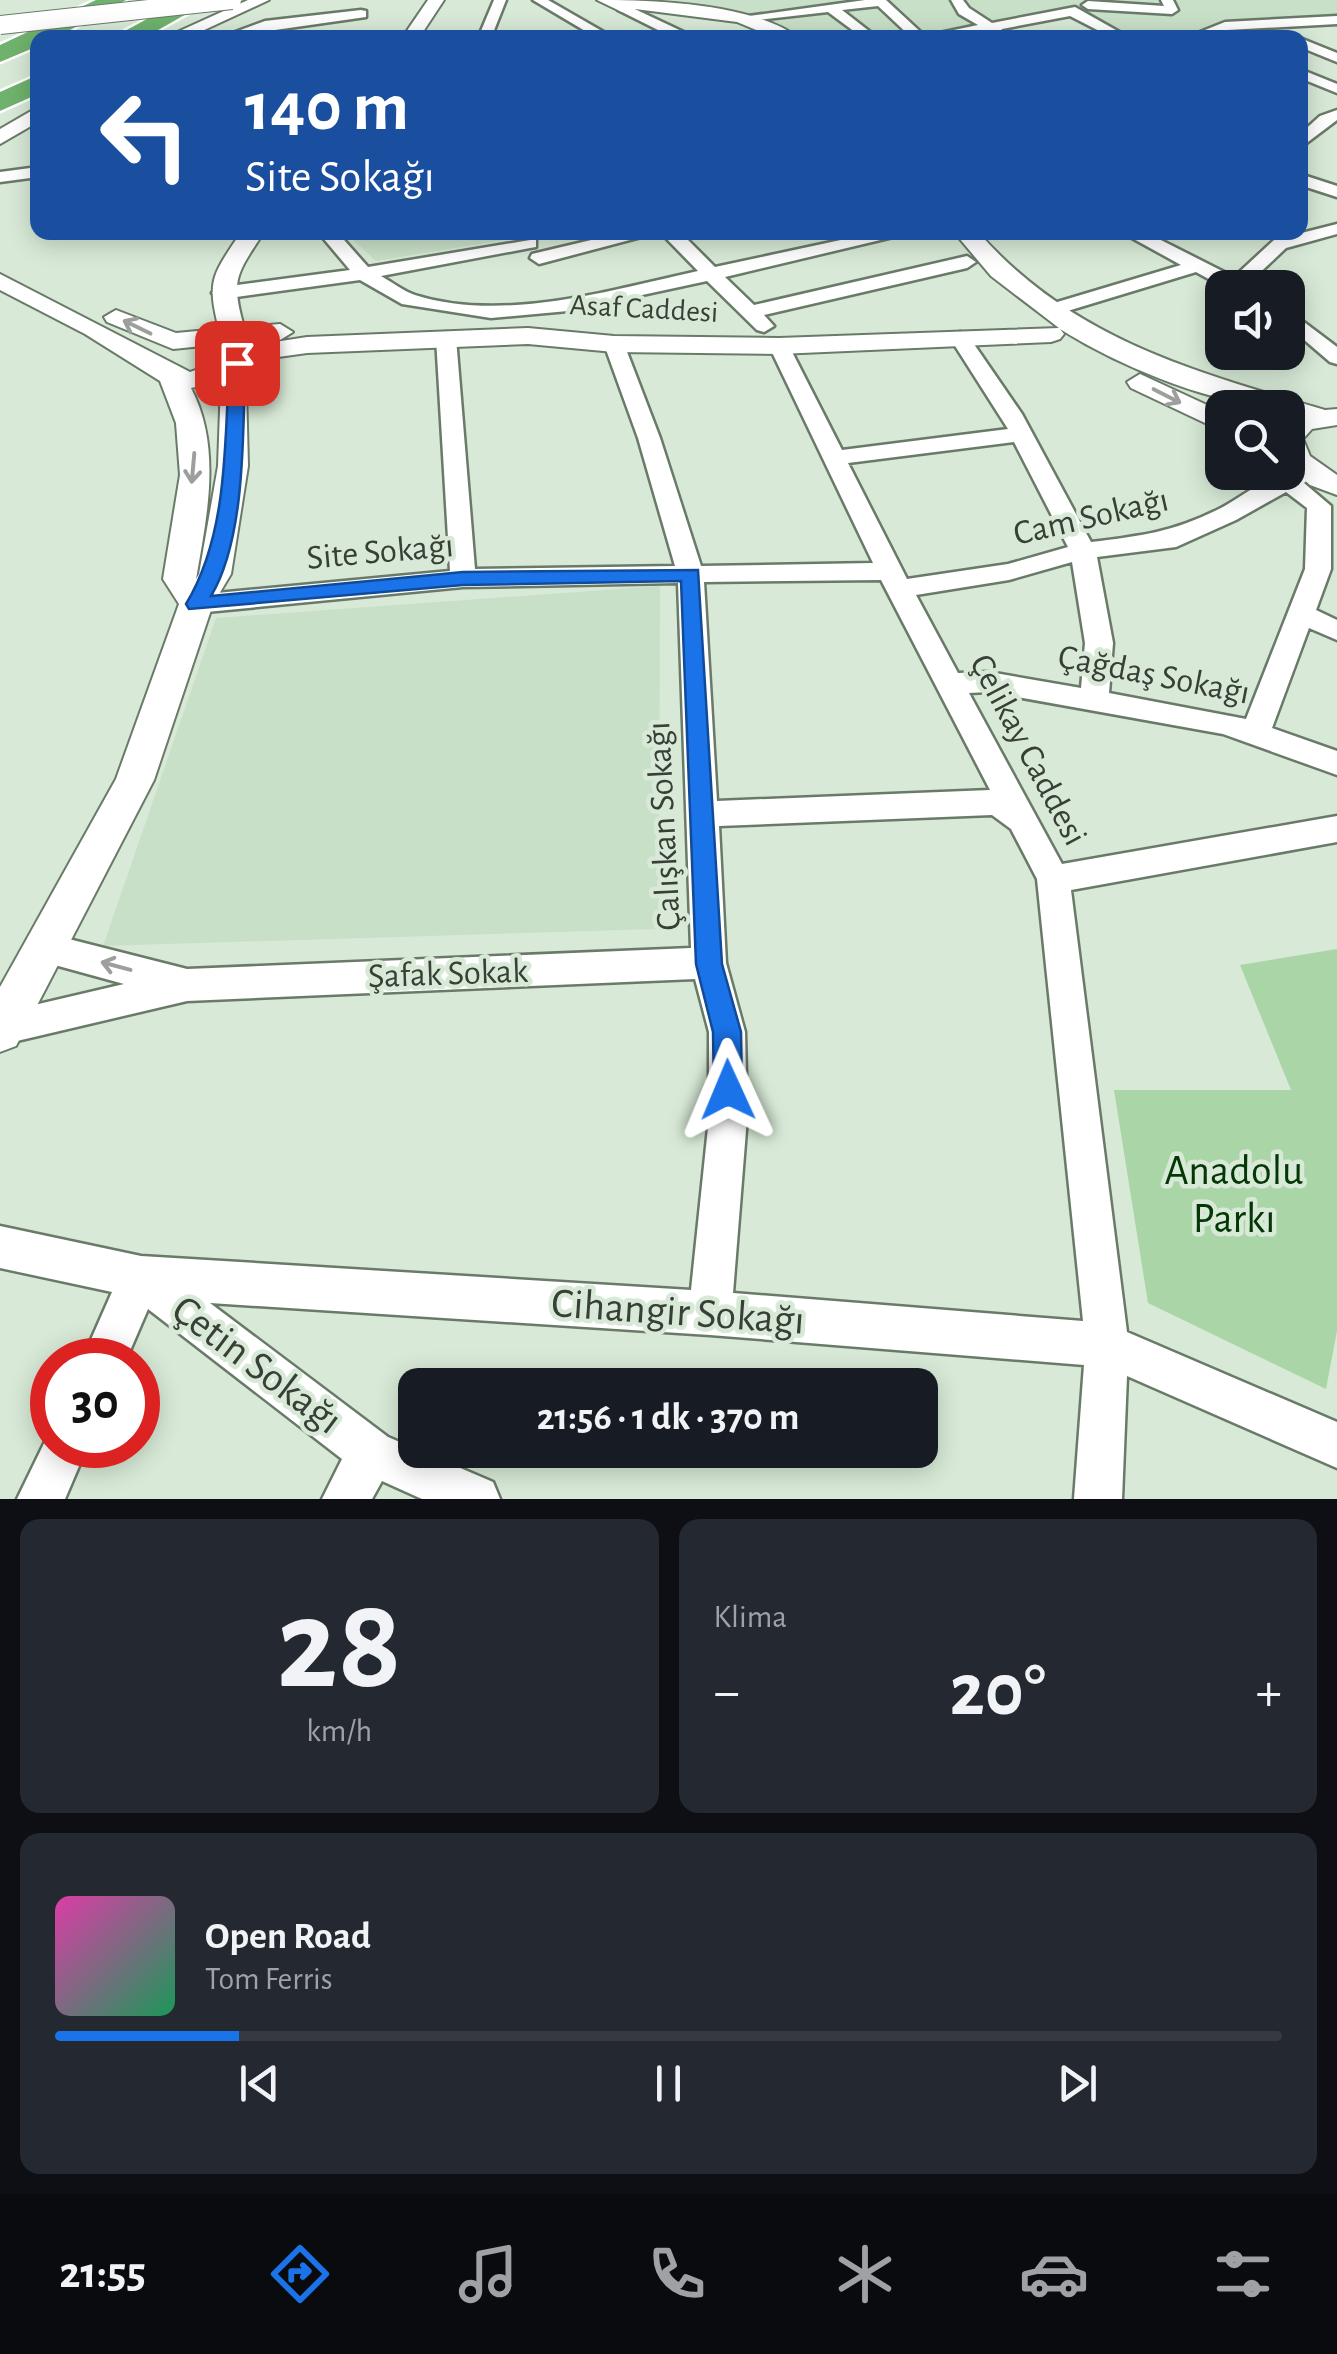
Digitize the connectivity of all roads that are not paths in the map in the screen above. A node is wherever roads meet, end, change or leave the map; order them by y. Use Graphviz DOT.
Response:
graph roads {
  1 [pos="64,0"];
  2 [pos="78,0"];
  3 [pos="115,0"];
  4 [pos="154,0"];
  5 [pos="189,0"];
  6 [pos="200,0"];
  7 [pos="232,0"];
  8 [pos="436,0"];
  9 [pos="500,0"];
  10 [pos="539,0"];
  11 [pos="655,0"];
  12 [pos="957,0"];
  13 [pos="1168,0"];
  14 [pos="880,1"];
  15 [pos="259,2"];
  16 [pos="1088,3"];
  17 [pos="621,4"];
  18 [pos="1290,7"];
  19 [pos="831,8"];
  20 [pos="1072,12"];
  21 [pos="360,14"];
  22 [pos="740,18"];
  23 [pos="1337,20"];
  24 [pos="1318,22"];
  25 [pos="1261,25"];
  26 [pos="991,28"];
  27 [pos="0,29"];
  28 [pos="51,30"];
  29 [pos="92,30"];
  30 [pos="131,30"];
  31 [pos="140,30"];
  32 [pos="191,30"];
  33 [pos="277,30"];
  34 [pos="415,30"];
  35 [pos="487,30"];
  36 [pos="593,30"];
  37 [pos="670,30"];
  38 [pos="771,30"];
  39 [pos="861,30"];
  40 [pos="911,30"];
  41 [pos="979,30"];
  42 [pos="995,30"];
  43 [pos="1108,30"];
  44 [pos="1220,30"];
  45 [pos="1272,30"];
  46 [pos="1337,30"];
  47 [pos="30,40"];
  48 [pos="1308,45"];
  49 [pos="0,54"];
  50 [pos="1337,58"];
  51 [pos="30,60"];
  52 [pos="0,76"];
  53 [pos="1308,76"];
  54 [pos="30,86"];
  55 [pos="1334,86"];
  56 [pos="1308,90"];
  57 [pos="0,103"];
  58 [pos="1337,114"];
  59 [pos="30,119"];
  60 [pos="0,138"];
  61 [pos="1310,143"];
  62 [pos="30,173"];
  63 [pos="0,178"];
  64 [pos="1308,181"];
  65 [pos="1337,192"];
  66 [pos="1337,228"];
  67 [pos="1308,236"];
  68 [pos="248,240"];
  69 [pos="334,240"];
  70 [pos="633,240"];
  71 [pos="677,240"];
  72 [pos="844,240"];
  73 [pos="949,240"];
  74 [pos="975,240"];
  75 [pos="1146,240"];
  76 [pos="1272,240"];
  77 [pos="1294,240"];
  78 [pos="1280,244"];
  79 [pos="0,260"];
  80 [pos="968,262"];
  81 [pos="1196,266"];
  82 [pos="1205,270"];
  83 [pos="1255,270"];
  84 [pos="363,274"];
  85 [pos="709,274"];
  86 [pos="548,275"];
  87 [pos="0,281"];
  88 [pos="222,300"];
  89 [pos="749,312"];
  90 [pos="1022,312"];
  91 [pos="1051,322"];
  92 [pos="319,330"];
  93 [pos="1305,331"];
  94 [pos="446,338"];
  95 [pos="960,338"];
  96 [pos="776,340"];
  97 [pos="614,344"];
  98 [pos="234,350"];
  99 [pos="1337,358"];
  100 [pos="171,376"];
  101 [pos="1205,413"];
  102 [pos="1329,417"];
  103 [pos="1022,434"];
  104 [pos="834,458"];
  105 [pos="1305,473"];
  106 [pos="1271,490"];
  107 [pos="1328,546"];
  108 [pos="1083,551"];
  109 [pos="691,575"];
  110 [pos="463,578"];
  111 [pos="895,580"];
  112 [pos="196,604"];
  113 [pos="1300,614"];
  114 [pos="1337,631"];
  115 [pos="952,684"];
  116 [pos="1094,698"];
  117 [pos="1255,733"];
  118 [pos="1337,763"];
  119 [pos="700,814"];
  120 [pos="1021,820"];
  121 [pos="1337,829"];
  122 [pos="1053,879"];
  123 [pos="45,948"];
  124 [pos="709,964"];
  125 [pos="187,985"];
  126 [pos="0,1030"];
  127 [pos="0,1247"];
  128 [pos="141,1277"];
  129 [pos="710,1313"];
  130 [pos="114,1338"];
  131 [pos="1107,1345"];
  132 [pos="1337,1446"];
  133 [pos="372,1453"];
  134 [pos="55,1468"];
  135 [pos="452,1493"];
  136 [pos="41,1499"];
  137 [pos="346,1499"];
  138 [pos="1098,1499"];
  1 -- 27 [label="highway"];
  2 -- 27 [label="highway"];
  3 -- 28 [label="highway"];
  4 -- 29 [label="highway"];
  5 -- 30 [label="highway"];
  6 -- 31 [label="highway"];
  7 -- 27 [label="street, bridge"];
  8 -- 34 [label="street"];
  9 -- 35 [label="street"];
  10 -- 36 [label="street"];
  11 -- 17 [label="street"];
  12 -- 26 [label="street"];
  13 -- 16 [label="street"];
  14 -- 19 [label="street"];
  14 -- 40 [label="street"];
  15 -- 32 [label="street"];
  15 -- 33 [label="street"];
  16 -- 20 [label="street"];
  17 -- 22 [label="street"];
  17 -- 37 [label="street"];
  18 -- 24 [label="street"];
  19 -- 22 [label="street"];
  19 -- 39 [label="street"];
  20 -- 26 [label="street"];
  20 -- 43 [label="street"];
  21 -- 33 [label="street"];
  22 -- 38 [label="street"];
  23 -- 24 [label="street"];
  24 -- 25 [label="street"];
  24 -- 46 [label="street"];
  25 -- 44 [label="street"];
  25 -- 45 [label="street"];
  26 -- 41 [label="street"];
  26 -- 42 [label="street"];
  47 -- 49 [label="highway"];
  48 -- 50 [label="street"];
  51 -- 52 [label="highway"];
  53 -- 55 [label="street"];
  54 -- 57 [label="highway"];
  55 -- 56 [label="street"];
  58 -- 61 [label="street"];
  59 -- 60 [label="street"];
  62 -- 63 [label="street"];
  64 -- 65 [label="street"];
  66 -- 67 [label="street"];
  68 -- 88 [label="street"];
  69 -- 84 [label="street"];
  70 -- 86 [label="street"];
  71 -- 85 [label="street, Çelikay Caddesi"];
  72 -- 85 [label="street"];
  73 -- 80 [label="street"];
  74 -- 91 [label="street"];
  75 -- 81 [label="street"];
  76 -- 78 [label="street"];
  77 -- 78 [label="street"];
  78 -- 83 [label="street"];
  98 -- 79 [label="street, one-way"];
  80 -- 89 [label="street"];
  80 -- 90 [label="street"];
  81 -- 82 [label="street"];
  81 -- 91 [label="street"];
  84 -- 86 [label="street"];
  84 -- 86 [label="street"];
  84 -- 88 [label="street"];
  85 -- 86 [label="street"];
  85 -- 89 [label="street, Çelikay Caddesi"];
  86 -- 92 [label="street, Asaf Caddesi"];
  86 -- 96 [label="street, Asaf Caddesi"];
  87 -- 100 [label="street"];
  88 -- 92 [label="street"];
  88 -- 98 [label="street"];
  89 -- 96 [label="street, Çelikay Caddesi"];
  90 -- 91 [label="street, Asaf Caddesi"];
  90 -- 96 [label="street, Asaf Caddesi"];
  91 -- 95 [label="street, Asaf Caddesi"];
  91 -- 101 [label="street, one-way"];
  91 -- 102 [label="street"];
  92 -- 98 [label="street"];
  93 -- 99 [label="street"];
  94 -- 97 [label="street, Asaf Caddesi"];
  94 -- 98 [label="street, Asaf Caddesi"];
  94 -- 110 [label="street"];
  95 -- 96 [label="street, Asaf Caddesi"];
  95 -- 103 [label="street"];
  96 -- 97 [label="street, Asaf Caddesi"];
  96 -- 104 [label="street, Çelikay Caddesi"];
  97 -- 109 [label="street, Çalışkan Sokağı"];
  98 -- 100 [label="street"];
  98 -- 112 [label="street"];
  100 -- 112 [label="street, one-way"];
  103 -- 104 [label="street"];
  103 -- 108 [label="street"];
  104 -- 111 [label="street, Çelikay Caddesi"];
  105 -- 107 [label="street"];
  106 -- 108 [label="street, Cam Sokağı"];
  107 -- 113 [label="street"];
  108 -- 111 [label="street, Cam Sokağı"];
  108 -- 116 [label="street"];
  109 -- 110 [label="street, Site Sokağı"];
  109 -- 111 [label="street, Cam Sokağı"];
  109 -- 119 [label="street, Çalışkan Sokağı"];
  110 -- 112 [label="street, Site Sokağı"];
  111 -- 115 [label="street, Çelikay Caddesi"];
  112 -- 123 [label="street"];
  113 -- 114 [label="street"];
  113 -- 117 [label="street"];
  115 -- 116 [label="street, Çağdaş Sokağı"];
  115 -- 120 [label="street, Çelikay Caddesi"];
  116 -- 117 [label="street, Çağdaş Sokağı"];
  117 -- 118 [label="street, Çağdaş Sokağı"];
  119 -- 120 [label="street"];
  119 -- 124 [label="street, Çalışkan Sokağı"];
  120 -- 122 [label="street, Çelikay Caddesi"];
  121 -- 122 [label="street"];
  122 -- 131 [label="street, Çelikay Caddesi"];
  125 -- 123 [label="street, one-way"];
  123 -- 126 [label="street"];
  124 -- 125 [label="street, Şafak Sokak"];
  124 -- 129 [label="street, Çalışkan Sokağı"];
  125 -- 126 [label="street"];
  127 -- 128 [label="street, Cihangir Sokağı"];
  128 -- 129 [label="street, Cihangir Sokağı"];
  128 -- 130 [label="street"];
  128 -- 133 [label="street, Çetin Sokağı"];
  129 -- 131 [label="street, Cihangir Sokağı"];
  131 -- 132 [label="street, Cihangir Sokağı"];
  131 -- 138 [label="street, Çelikay Caddesi"];
  133 -- 135 [label="street, Çetin Sokağı"];
  133 -- 137 [label="street"];
  134 -- 136 [label="street"];
}
